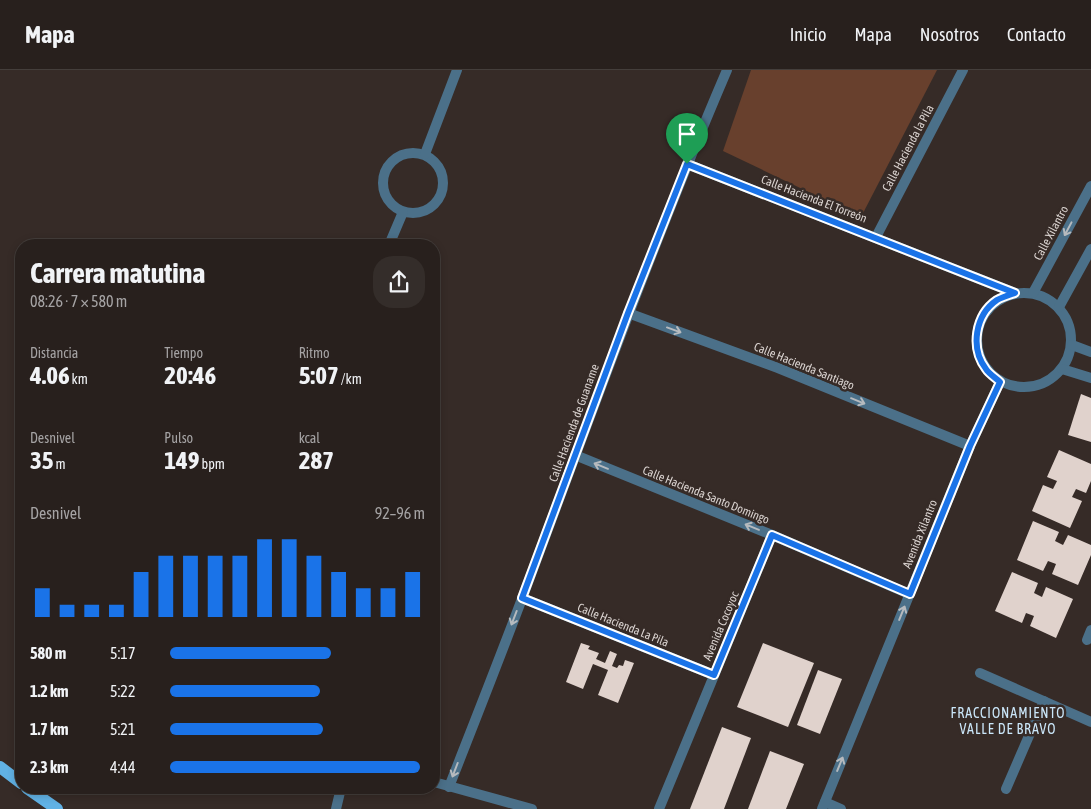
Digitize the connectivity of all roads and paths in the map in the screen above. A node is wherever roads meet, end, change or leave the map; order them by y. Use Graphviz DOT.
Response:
graph roads {
  1 [pos="458,70"];
  2 [pos="727,70"];
  3 [pos="963,70"];
  4 [pos="425,154"];
  5 [pos="687,164"];
  6 [pos="1091,186"];
  7 [pos="403,212"];
  8 [pos="876,237"];
  9 [pos="392,239"];
  10 [pos="1091,249"];
  11 [pos="1015,293"];
  12 [pos="1033,293"];
  13 [pos="1059,307"];
  14 [pos="628,313"];
  15 [pos="1072,345"];
  16 [pos="1091,352"];
  17 [pos="1062,369"];
  18 [pos="1091,378"];
  19 [pos="1000,382"];
  20 [pos="970,446"];
  21 [pos="575,456"];
  22 [pos="772,535"];
  23 [pos="910,594"];
  24 [pos="522,598"];
  25 [pos="1091,630"];
  26 [pos="1087,640"];
  27 [pos="980,673"];
  28 [pos="714,675"];
  29 [pos="1044,701"];
  30 [pos="1091,722"];
  31 [pos="0,767"];
  32 [pos="15,778"];
  33 [pos="440,784"];
  34 [pos="449,787"];
  35 [pos="1006,789"];
  36 [pos="36,794"];
  37 [pos="340,794"];
  38 [pos="823,806"];
  39 [pos="57,809"];
  40 [pos="336,809"];
  41 [pos="532,809"];
  42 [pos="659,809"];
  43 [pos="842,809"];
  1 -- 4 [label="street"];
  2 -- 5 [label="street, Calle Hacienda de Guaname"];
  3 -- 8 [label="street, Calle Hacienda la Pila"];
  4 -- 7 [label="street"];
  4 -- 7 [label="street"];
  5 -- 8 [label="street, Calle Hacienda El Torreón"];
  5 -- 14 [label="street, Calle Hacienda de Guaname"];
  6 -- 12 [label="street, Calle Xilantro, one-way"];
  7 -- 9 [label="street"];
  8 -- 11 [label="street, Calle Hacienda El Torreón"];
  10 -- 13 [label="street"];
  11 -- 12 [label="street"];
  11 -- 19 [label="street"];
  12 -- 13 [label="street"];
  13 -- 15 [label="street"];
  14 -- 20 [label="street, Calle Hacienda Santiago, one-way"];
  14 -- 21 [label="street, Calle Hacienda de Guaname"];
  15 -- 16 [label="street"];
  15 -- 17 [label="street"];
  17 -- 18 [label="street"];
  17 -- 19 [label="street"];
  19 -- 20 [label="street, Avenida Xilantro"];
  20 -- 23 [label="street, Avenida Xilantro"];
  22 -- 21 [label="street, Calle Hacienda Santo Domingo, one-way"];
  21 -- 24 [label="street, Calle Hacienda de Guaname"];
  22 -- 23 [label="street, Calle Hacienda Santo Domingo"];
  22 -- 28 [label="street, Avenida Cocoyoc"];
  38 -- 23 [label="street, Avenida Xilantro, one-way"];
  24 -- 28 [label="street, Calle Hacienda La Pila"];
  24 -- 34 [label="street, Calle Hacienda de Guaname, one-way"];
  25 -- 26 [label="street"];
  27 -- 29 [label="street"];
  28 -- 42 [label="street, Avenida Cocoyoc"];
  29 -- 30 [label="street"];
  29 -- 35 [label="street"];
  31 -- 32 [label="main road"];
  33 -- 34 [label="street"];
  34 -- 41 [label="street"];
  36 -- 39 [label="main road"];
  37 -- 40 [label="street"];
  38 -- 43 [label="street"];
}
